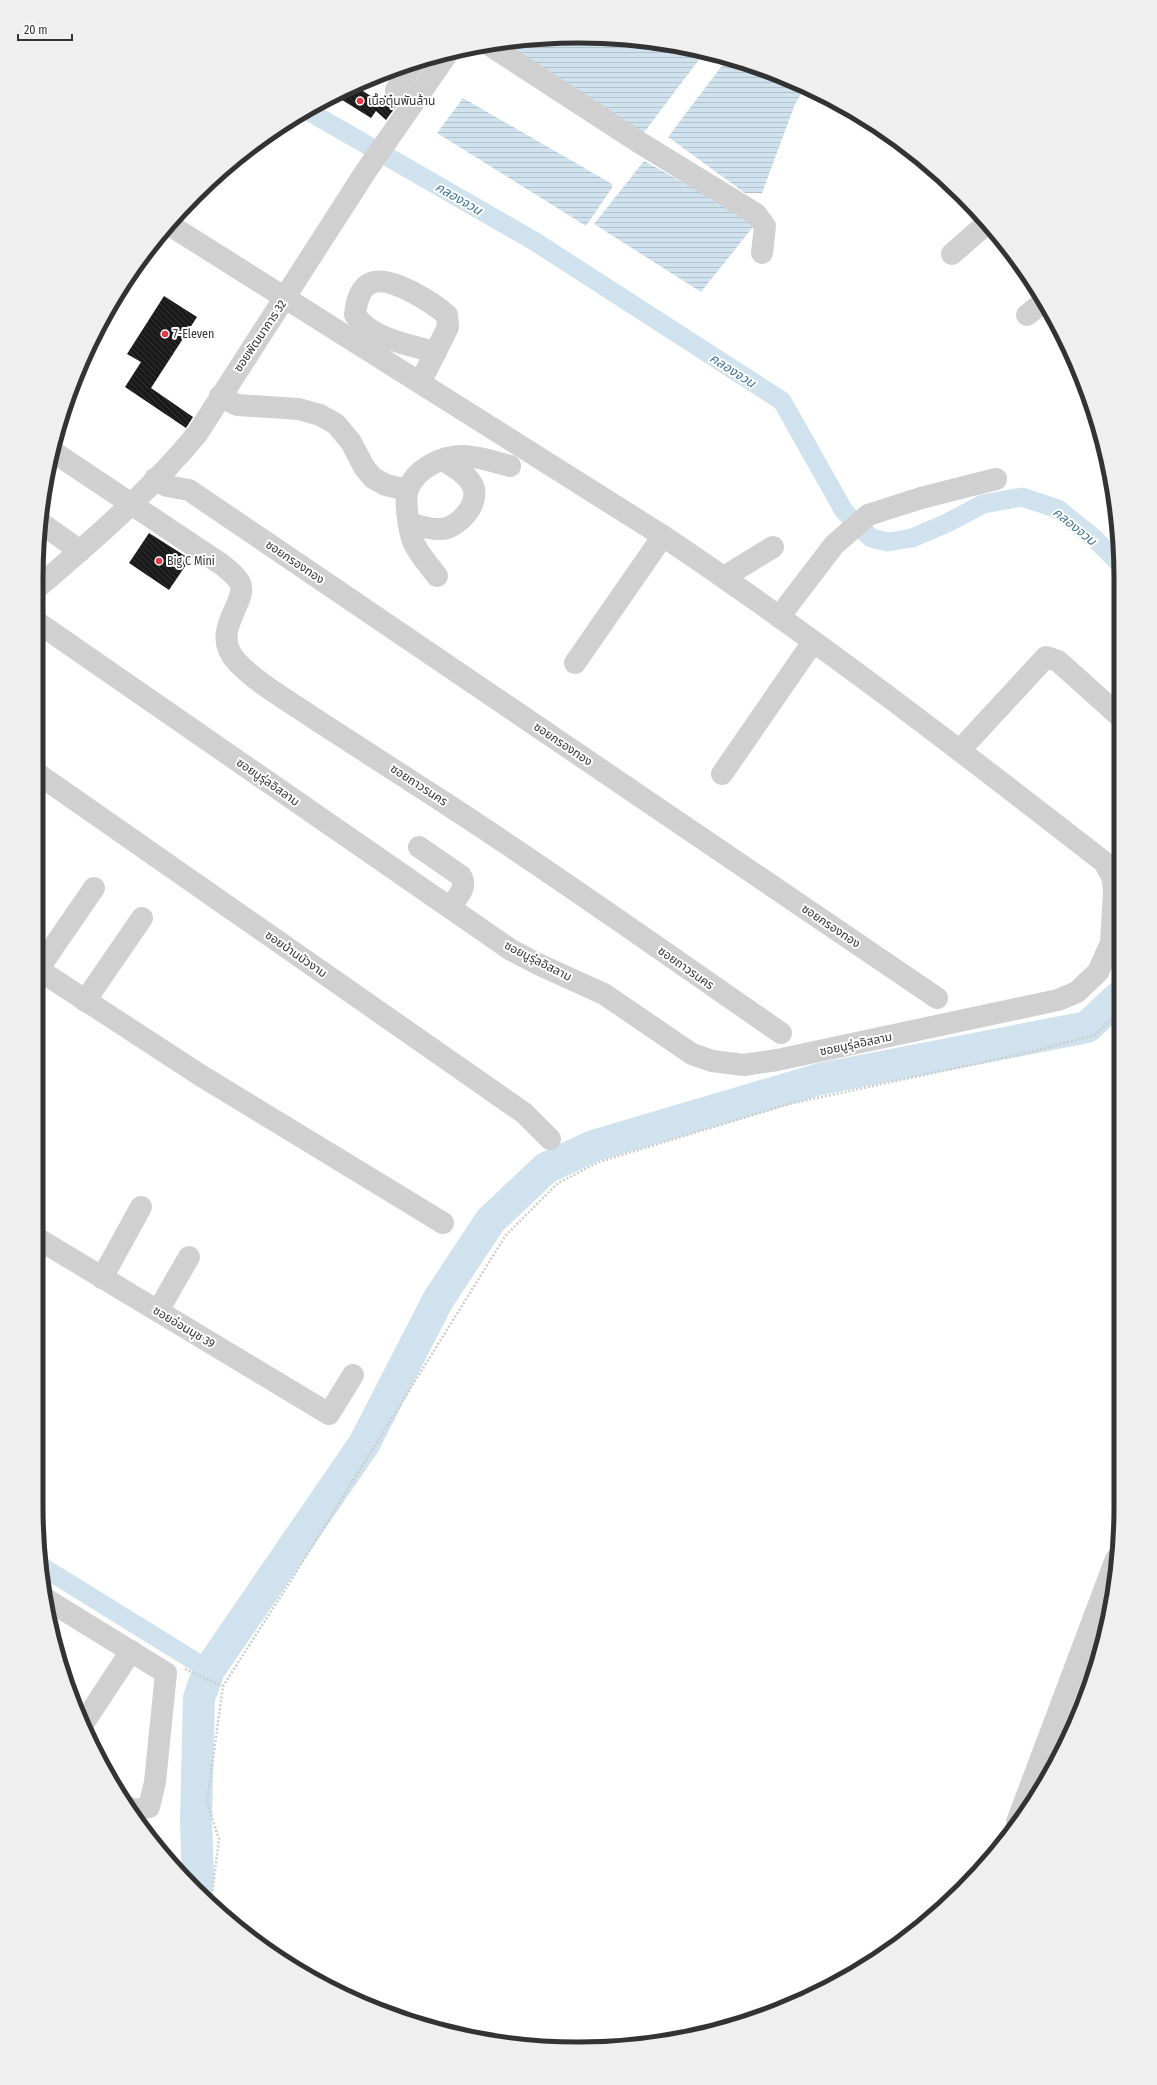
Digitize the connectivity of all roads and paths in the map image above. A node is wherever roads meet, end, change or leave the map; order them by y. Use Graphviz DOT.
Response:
graph roads {
  1 [pos="497,50"];
  2 [pos="443,60"];
  3 [pos="409,70"];
  4 [pos="396,90"];
  5 [pos="983,227"];
  6 [pos="174,228"];
  7 [pos="762,253"];
  8 [pos="952,254"];
  9 [pos="286,297"];
  10 [pos="436,352"];
  11 [pos="421,381"];
  12 [pos="220,396"];
  13 [pos="58,454"];
  14 [pos="177,458"];
  15 [pos="443,460"];
  16 [pos="510,466"];
  17 [pos="155,479"];
  18 [pos="996,479"];
  19 [pos="189,490"];
  20 [pos="407,490"];
  21 [pos="133,503"];
  22 [pos="409,523"];
  23 [pos="46,527"];
  24 [pos="663,536"];
  25 [pos="774,546"];
  26 [pos="80,551"];
  27 [pos="437,576"];
  28 [pos="724,577"];
  29 [pos="43,583"];
  30 [pos="779,617"];
  31 [pos="43,626"];
  32 [pos="813,642"];
  33 [pos="575,663"];
  34 [pos="1114,711"];
  35 [pos="960,750"];
  36 [pos="722,774"];
  37 [pos="43,777"];
  38 [pos="419,846"];
  39 [pos="94,888"];
  40 [pos="450,907"];
  41 [pos="142,918"];
  42 [pos="43,963"];
  43 [pos="43,972"];
  44 [pos="937,998"];
  45 [pos="85,1001"];
  46 [pos="1114,1017"];
  47 [pos="781,1034"];
  48 [pos="550,1139"];
  49 [pos="141,1207"];
  50 [pos="443,1223"];
  51 [pos="43,1242"];
  52 [pos="189,1257"];
  53 [pos="102,1278"];
  54 [pos="158,1311"];
  55 [pos="354,1375"];
  56 [pos="1108,1582"];
  57 [pos="52,1603"];
  58 [pos="131,1651"];
  59 [pos="183,1668"];
  60 [pos="223,1686"];
  61 [pos="87,1717"];
  62 [pos="1044,1771"];
  63 [pos="137,1809"];
  64 [pos="212,1896"];
  1 -- 7 [label="street"];
  2 -- 9 [label="street, ซอยพัฒนาการ 32"];
  3 -- 4 [label="street"];
  5 -- 8 [label="street"];
  6 -- 9 [label="street"];
  9 -- 11 [label="street"];
  9 -- 12 [label="street, ซอยพัฒนาการ 32"];
  10 -- 11 [label="street"];
  11 -- 24 [label="street"];
  12 -- 14 [label="street, ซอยพัฒนาการ 32"];
  12 -- 20 [label="street"];
  13 -- 21 [label="street, ซอยถาวรนคร"];
  14 -- 17 [label="street, ซอยพัฒนาการ 32"];
  14 -- 19 [label="street"];
  15 -- 16 [label="street"];
  15 -- 20 [label="street"];
  15 -- 22 [label="street"];
  17 -- 19 [label="street, ซอยกรองทอง"];
  17 -- 21 [label="street, ซอยพัฒนาการ 32"];
  18 -- 30 [label="street"];
  19 -- 44 [label="street, ซอยกรองทอง"];
  20 -- 22 [label="street"];
  21 -- 26 [label="street, ซอยพัฒนาการ 32"];
  21 -- 47 [label="street, ซอยถาวรนคร"];
  22 -- 27 [label="street"];
  23 -- 26 [label="street"];
  24 -- 28 [label="street"];
  24 -- 33 [label="street"];
  25 -- 28 [label="street"];
  26 -- 29 [label="street, ซอยพัฒนาการ 32"];
  28 -- 30 [label="street"];
  30 -- 32 [label="street"];
  31 -- 40 [label="street, ซอยนูรุ่ลอิสลาม"];
  32 -- 35 [label="street"];
  32 -- 36 [label="street"];
  34 -- 35 [label="street"];
  35 -- 40 [label="street, ซอยนูรุ่ลอิสลาม"];
  37 -- 48 [label="street, ซอยบ้านบัวงาม"];
  38 -- 40 [label="street"];
  39 -- 42 [label="street"];
  41 -- 45 [label="street"];
  43 -- 45 [label="street"];
  45 -- 50 [label="street"];
  46 -- 60 [label="path"];
  49 -- 53 [label="street"];
  51 -- 53 [label="street, ซอยอ่อนนุช 39"];
  52 -- 54 [label="street"];
  53 -- 54 [label="street, ซอยอ่อนนุช 39"];
  54 -- 55 [label="street, ซอยอ่อนนุช 39"];
  56 -- 62 [label="street"];
  57 -- 58 [label="street"];
  58 -- 61 [label="street"];
  58 -- 63 [label="street"];
  59 -- 60 [label="path"];
  60 -- 64 [label="path"];
}
